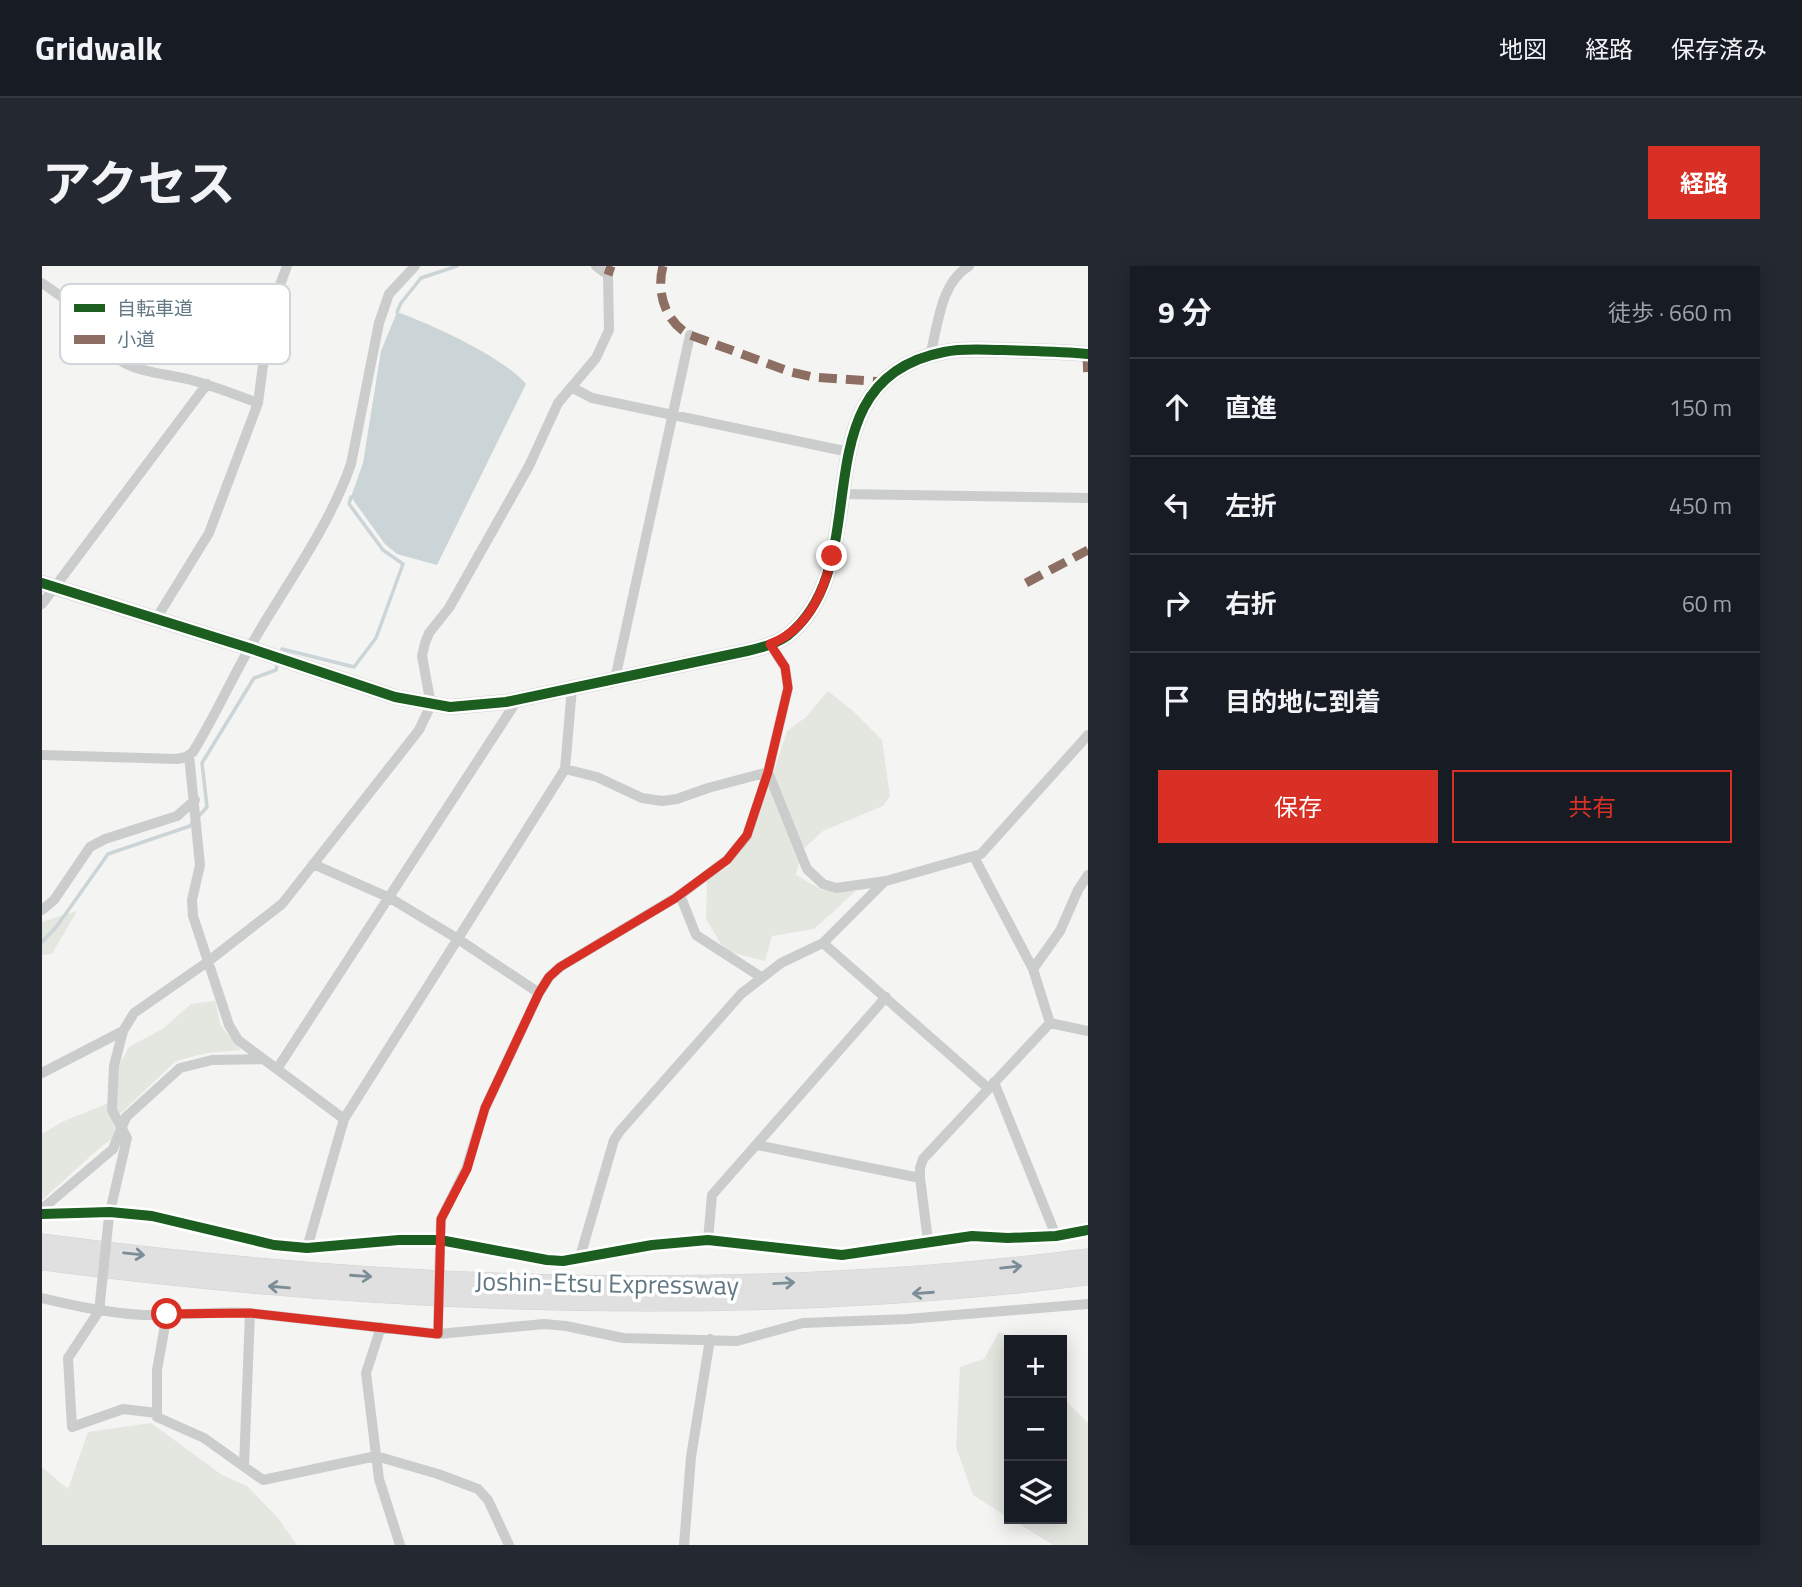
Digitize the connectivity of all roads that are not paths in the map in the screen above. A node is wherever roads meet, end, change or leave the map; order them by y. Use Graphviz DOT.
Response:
graph roads {
  1 [pos="287,266"];
  2 [pos="415,266"];
  3 [pos="596,266"];
  4 [pos="969,266"];
  5 [pos="403,271"];
  6 [pos="42,283"];
  7 [pos="280,284"];
  8 [pos="60,296"];
  9 [pos="690,335"];
  10 [pos="1088,354"];
  11 [pos="930,356"];
  12 [pos="128,364"];
  13 [pos="263,364"];
  14 [pos="208,384"];
  15 [pos="571,387"];
  16 [pos="258,403"];
  17 [pos="671,415"];
  18 [pos="849,452"];
  19 [pos="842,494"];
  20 [pos="1088,498"];
  21 [pos="49,585"];
  22 [pos="42,604"];
  23 [pos="156,619"];
  24 [pos="770,644"];
  25 [pos="249,648"];
  26 [pos="615,679"];
  27 [pos="572,688"];
  28 [pos="517,699"];
  29 [pos="431,705"];
  30 [pos="1088,735"];
  31 [pos="42,755"];
  32 [pos="189,755"];
  33 [pos="565,769"];
  34 [pos="768,772"];
  35 [pos="196,804"];
  36 [pos="974,857"];
  37 [pos="313,864"];
  38 [pos="1088,876"];
  39 [pos="886,881"];
  40 [pos="680,895"];
  41 [pos="390,898"];
  42 [pos="42,910"];
  43 [pos="458,939"];
  44 [pos="823,943"];
  45 [pos="206,962"];
  46 [pos="1033,969"];
  47 [pos="761,977"];
  48 [pos="539,993"];
  49 [pos="886,998"];
  50 [pos="1050,1023"];
  51 [pos="123,1031"];
  52 [pos="1088,1031"];
  53 [pos="263,1059"];
  54 [pos="277,1069"];
  55 [pos="42,1073"];
  56 [pos="991,1085"];
  57 [pos="344,1119"];
  58 [pos="123,1130"];
  59 [pos="757,1145"];
  60 [pos="920,1178"];
  61 [pos="42,1212"];
  62 [pos="110,1214"];
  63 [pos="1088,1230"];
  64 [pos="1056,1236"];
  65 [pos="708,1240"];
  66 [pos="928,1241"];
  67 [pos="42,1243"];
  68 [pos="440,1243"];
  69 [pos="307,1248"];
  70 [pos="580,1257"];
  71 [pos="1088,1258"];
  72 [pos="42,1261"];
  73 [pos="1088,1276"];
  74 [pos="42,1298"];
  75 [pos="1088,1304"];
  76 [pos="100,1307"];
  77 [pos="250,1313"];
  78 [pos="167,1314"];
  79 [pos="381,1327"];
  80 [pos="438,1330"];
  81 [pos="710,1339"];
  82 [pos="158,1413"];
  83 [pos="376,1457"];
  84 [pos="244,1466"];
  85 [pos="400,1545"];
  86 [pos="509,1545"];
  87 [pos="684,1545"];
  1 -- 7 [label="street"];
  2 -- 5 [label="street"];
  3 -- 15 [label="street"];
  4 -- 11 [label="street"];
  5 -- 25 [label="street"];
  6 -- 8 [label="street"];
  9 -- 17 [label="street"];
  10 -- 11 [label="street"];
  11 -- 18 [label="street"];
  12 -- 14 [label="street"];
  13 -- 16 [label="street"];
  14 -- 16 [label="street"];
  14 -- 21 [label="street"];
  15 -- 17 [label="street"];
  15 -- 29 [label="street"];
  16 -- 23 [label="street"];
  17 -- 18 [label="street"];
  17 -- 26 [label="street"];
  18 -- 19 [label="street"];
  19 -- 20 [label="street"];
  19 -- 24 [label="street"];
  21 -- 22 [label="street"];
  21 -- 23 [label="street"];
  23 -- 25 [label="street"];
  24 -- 26 [label="street"];
  24 -- 34 [label="street"];
  25 -- 29 [label="street"];
  25 -- 32 [label="street"];
  26 -- 27 [label="street"];
  27 -- 28 [label="street"];
  27 -- 33 [label="street"];
  28 -- 29 [label="street"];
  28 -- 41 [label="street"];
  29 -- 37 [label="street"];
  30 -- 36 [label="street"];
  31 -- 32 [label="street"];
  32 -- 35 [label="street"];
  33 -- 34 [label="street"];
  33 -- 43 [label="street"];
  34 -- 39 [label="street"];
  34 -- 40 [label="street"];
  35 -- 42 [label="street"];
  35 -- 45 [label="street"];
  36 -- 39 [label="street"];
  36 -- 46 [label="street"];
  37 -- 41 [label="street"];
  37 -- 45 [label="street"];
  38 -- 46 [label="street"];
  39 -- 44 [label="street"];
  40 -- 47 [label="street"];
  40 -- 48 [label="street"];
  41 -- 43 [label="street"];
  41 -- 54 [label="street"];
  43 -- 48 [label="street"];
  43 -- 57 [label="street"];
  44 -- 47 [label="street"];
  44 -- 49 [label="street"];
  45 -- 51 [label="street"];
  45 -- 53 [label="street"];
  46 -- 50 [label="street"];
  47 -- 70 [label="street"];
  48 -- 68 [label="street"];
  49 -- 56 [label="street"];
  49 -- 59 [label="street"];
  50 -- 52 [label="street"];
  50 -- 56 [label="street"];
  51 -- 55 [label="street"];
  51 -- 58 [label="street"];
  53 -- 54 [label="street"];
  53 -- 58 [label="street"];
  54 -- 57 [label="street"];
  56 -- 60 [label="street"];
  56 -- 64 [label="street"];
  57 -- 69 [label="street"];
  58 -- 61 [label="street"];
  58 -- 62 [label="street"];
  59 -- 60 [label="street"];
  59 -- 65 [label="street"];
  60 -- 66 [label="street"];
  61 -- 62 [label="street"];
  62 -- 69 [label="street"];
  62 -- 76 [label="street, bridge"];
  63 -- 64 [label="street"];
  64 -- 66 [label="street"];
  65 -- 66 [label="street"];
  65 -- 70 [label="street"];
  67 -- 71 [label="highway, Joshin-Etsu Expressway, one-way"];
  68 -- 69 [label="street"];
  68 -- 70 [label="street"];
  68 -- 80 [label="street, bridge"];
  73 -- 72 [label="highway, Joshin-Etsu Expressway, one-way"];
  74 -- 76 [label="street"];
  75 -- 81 [label="street"];
  76 -- 78 [label="street"];
  76 -- 82 [label="street"];
  77 -- 78 [label="street"];
  77 -- 79 [label="street"];
  77 -- 84 [label="street"];
  78 -- 82 [label="street"];
  79 -- 80 [label="street"];
  79 -- 83 [label="street"];
  80 -- 81 [label="street"];
  81 -- 87 [label="street"];
  82 -- 84 [label="street"];
  83 -- 84 [label="street"];
  83 -- 85 [label="street"];
  83 -- 86 [label="street"];
}
